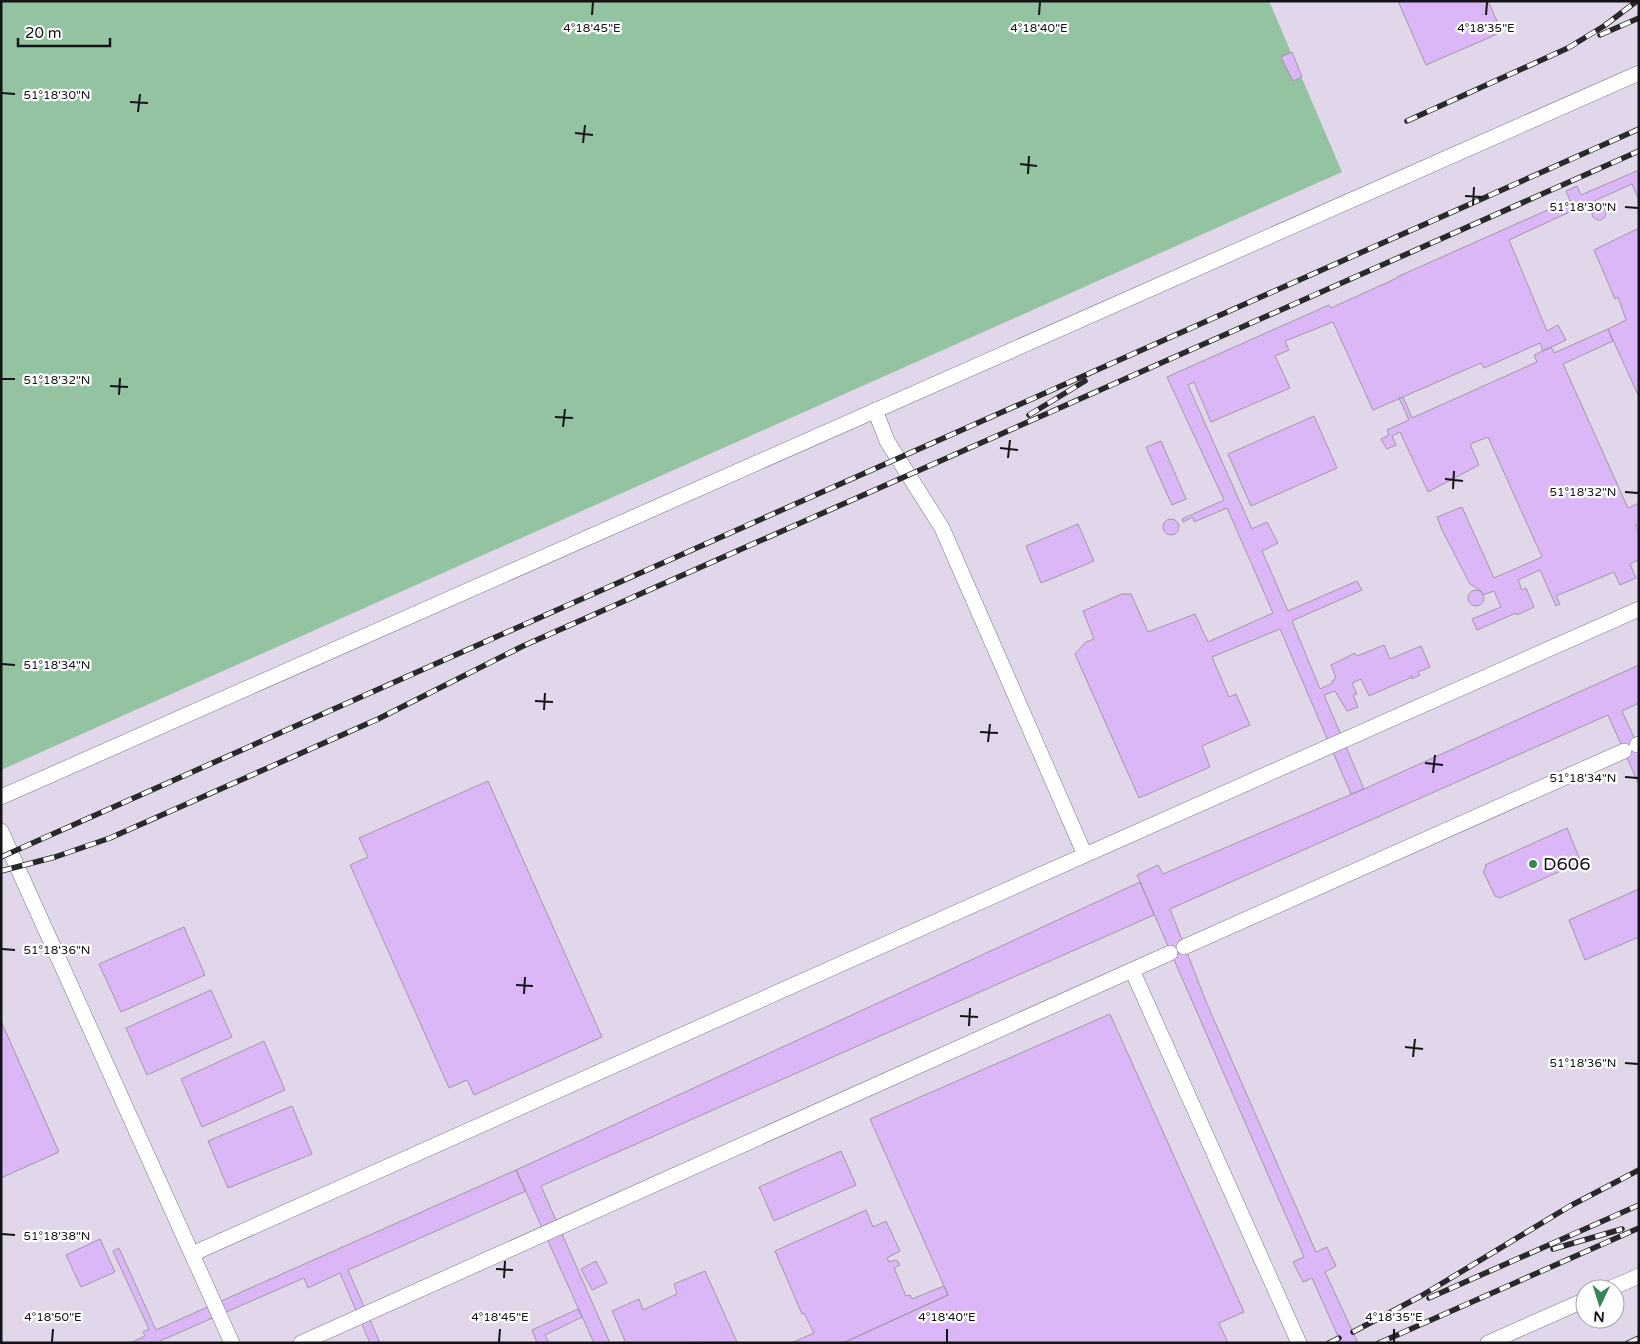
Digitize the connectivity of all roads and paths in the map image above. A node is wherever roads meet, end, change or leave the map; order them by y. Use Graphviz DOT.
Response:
graph roads {
  1 [pos="1639,72"];
  2 [pos="874,410"];
  3 [pos="1639,609"];
  4 [pos="1633,746"];
  5 [pos="1,797"];
  6 [pos="1,831"];
  7 [pos="1084,855"];
  8 [pos="1132,970"];
  9 [pos="192,1254"];
  10 [pos="1639,1276"];
  11 [pos="1625,1282"];
  12 [pos="1575,1304"];
  13 [pos="232,1343"];
  14 [pos="301,1343"];
  15 [pos="1300,1343"];
  16 [pos="1488,1343"];
  1 -- 2 [label="lane"];
  2 -- 5 [label="lane"];
  2 -- 7 [label="lane"];
  3 -- 7 [label="lane"];
  4 -- 8 [label="lane"];
  6 -- 9 [label="lane"];
  7 -- 9 [label="lane"];
  8 -- 14 [label="lane"];
  8 -- 15 [label="lane"];
  9 -- 13 [label="lane"];
  10 -- 11 [label="lane"];
  12 -- 16 [label="lane"];
}
